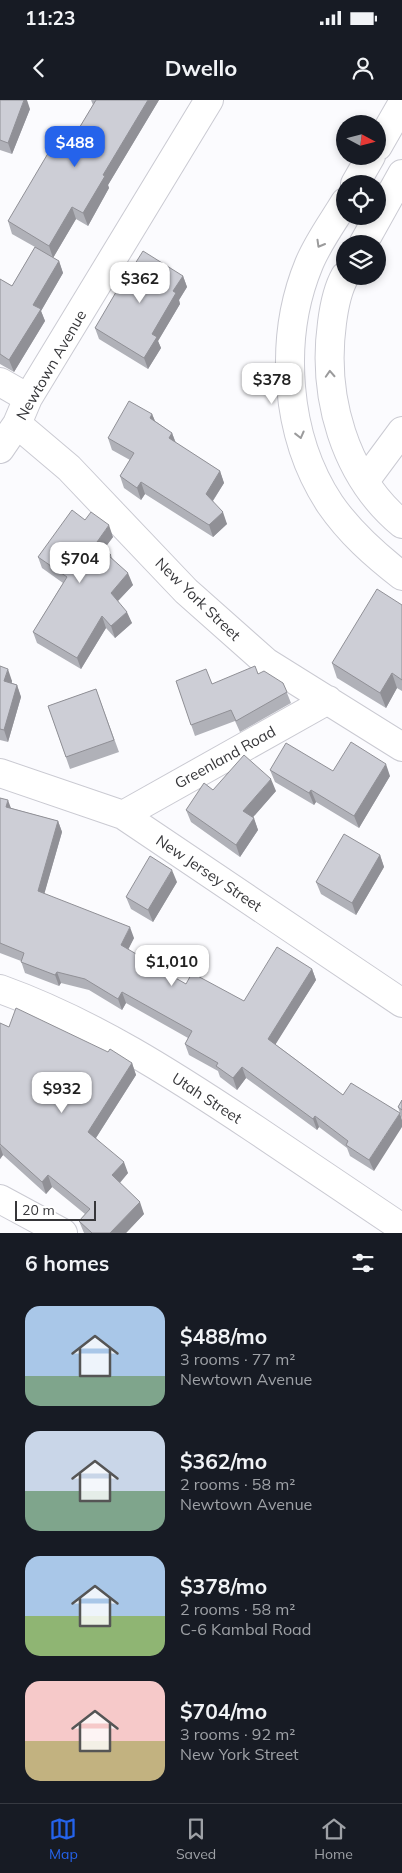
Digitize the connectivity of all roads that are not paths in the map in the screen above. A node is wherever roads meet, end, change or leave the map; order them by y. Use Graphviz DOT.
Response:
graph roads {
  1 [pos="209,100"];
  2 [pos="402,104"];
  3 [pos="386,132"];
  4 [pos="402,174"];
  5 [pos="336,217"];
  6 [pos="368,235"];
  7 [pos="342,285"];
  8 [pos="0,382"];
  9 [pos="28,398"];
  10 [pos="17,424"];
  11 [pos="401,432"];
  12 [pos="0,449"];
  13 [pos="365,482"];
  14 [pos="402,524"];
  15 [pos="402,576"];
  16 [pos="328,700"];
  17 [pos="402,747"];
  18 [pos="0,773"];
  19 [pos="123,815"];
  20 [pos="0,989"];
  21 [pos="402,1003"];
  22 [pos="0,1199"];
  23 [pos="402,1228"];
  24 [pos="63,1233"];
  1 -- 9 [label="street, Newtown Avenue"];
  2 -- 3 [label="street"];
  4 -- 6 [label="street"];
  5 -- 15 [label="street, one-way"];
  13 -- 7 [label="street, one-way"];
  8 -- 9 [label="street"];
  9 -- 10 [label="street, Newtown Avenue"];
  10 -- 12 [label="street, Newtown Avenue"];
  10 -- 16 [label="street, New York Street"];
  11 -- 13 [label="street"];
  13 -- 14 [label="street"];
  16 -- 17 [label="street, New York Street"];
  16 -- 19 [label="street, Greenland Road"];
  18 -- 19 [label="street, New Jersey Street"];
  19 -- 21 [label="street, New Jersey Street"];
  20 -- 23 [label="street, Utah Street"];
  22 -- 24 [label="street"];
}
